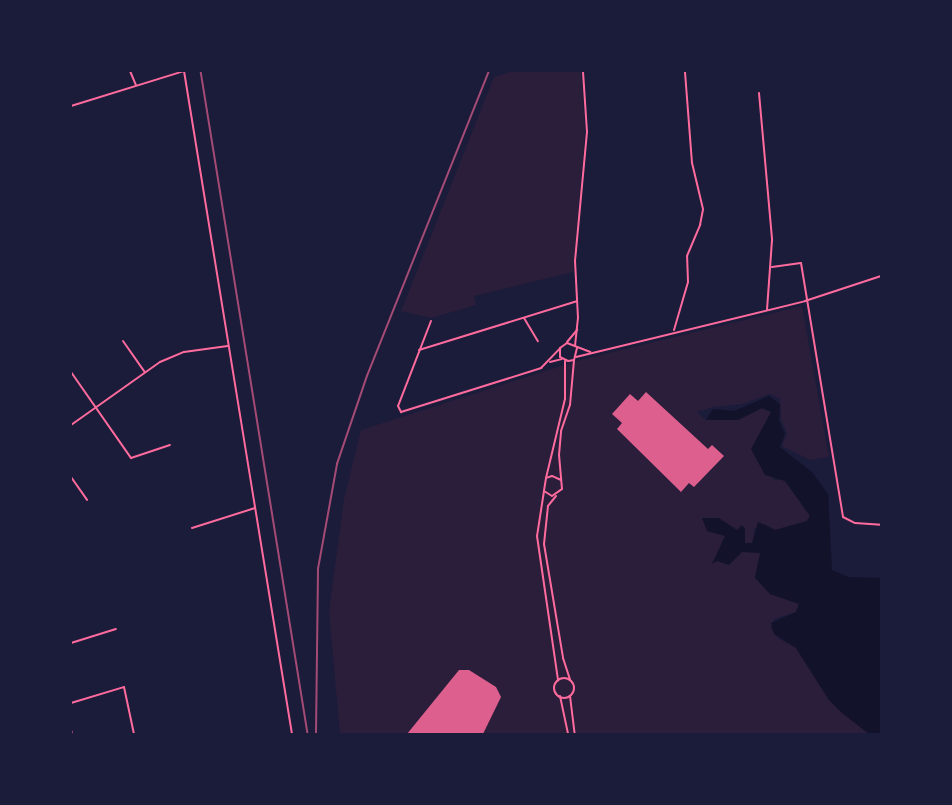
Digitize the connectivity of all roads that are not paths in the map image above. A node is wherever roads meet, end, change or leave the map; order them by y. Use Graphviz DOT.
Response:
graph roads {
  1 [pos="130,71"];
  2 [pos="184,71"];
  3 [pos="457,71"];
  4 [pos="470,71"];
  5 [pos="486,71"];
  6 [pos="583,71"];
  7 [pos="685,71"];
  8 [pos="136,86"];
  9 [pos="759,93"];
  10 [pos="71,106"];
  11 [pos="772,268"];
  12 [pos="881,276"];
  13 [pos="804,301"];
  14 [pos="578,302"];
  15 [pos="767,310"];
  16 [pos="524,318"];
  17 [pos="431,321"];
  18 [pos="578,329"];
  19 [pos="674,330"];
  20 [pos="123,341"];
  21 [pos="538,341"];
  22 [pos="567,343"];
  23 [pos="228,346"];
  24 [pos="576,347"];
  25 [pos="560,348"];
  26 [pos="419,350"];
  27 [pos="591,352"];
  28 [pos="575,358"];
  29 [pos="564,360"];
  30 [pos="549,362"];
  31 [pos="71,372"];
  32 [pos="145,372"];
  33 [pos="96,407"];
  34 [pos="71,425"];
  35 [pos="170,445"];
  36 [pos="71,477"];
  37 [pos="546,478"];
  38 [pos="561,480"];
  39 [pos="544,491"];
  40 [pos="556,496"];
  41 [pos="87,500"];
  42 [pos="254,508"];
  43 [pos="881,525"];
  44 [pos="192,528"];
  45 [pos="116,629"];
  46 [pos="71,643"];
  47 [pos="558,680"];
  48 [pos="570,680"];
  49 [pos="570,695"];
  50 [pos="560,696"];
  51 [pos="71,704"];
  52 [pos="71,730"];
  53 [pos="72,734"];
  54 [pos="134,734"];
  55 [pos="292,734"];
  56 [pos="568,734"];
  57 [pos="575,734"];
  1 -- 8 [label="street"];
  2 -- 8 [label="street"];
  2 -- 23 [label="street"];
  3 -- 4 [label="street"];
  4 -- 5 [label="street"];
  6 -- 14 [label="street"];
  7 -- 19 [label="street"];
  8 -- 10 [label="street"];
  9 -- 11 [label="street"];
  11 -- 13 [label="street"];
  11 -- 15 [label="street"];
  12 -- 13 [label="street"];
  13 -- 15 [label="street"];
  13 -- 43 [label="street"];
  14 -- 16 [label="street"];
  14 -- 18 [label="street"];
  15 -- 19 [label="street"];
  16 -- 21 [label="street"];
  16 -- 26 [label="street"];
  17 -- 26 [label="street"];
  18 -- 22 [label="street"];
  18 -- 24 [label="street"];
  19 -- 27 [label="street"];
  20 -- 32 [label="street"];
  22 -- 24 [label="street"];
  22 -- 25 [label="street"];
  23 -- 32 [label="street"];
  23 -- 42 [label="street"];
  24 -- 27 [label="street"];
  24 -- 28 [label="street"];
  25 -- 29 [label="street"];
  25 -- 30 [label="street"];
  26 -- 30 [label="street"];
  27 -- 28 [label="street"];
  28 -- 29 [label="street"];
  28 -- 38 [label="street"];
  29 -- 30 [label="street"];
  29 -- 37 [label="street"];
  31 -- 33 [label="street"];
  32 -- 33 [label="street"];
  33 -- 34 [label="street"];
  33 -- 35 [label="street"];
  36 -- 41 [label="street"];
  37 -- 38 [label="street"];
  37 -- 39 [label="street"];
  38 -- 40 [label="street"];
  39 -- 40 [label="street"];
  39 -- 47 [label="street"];
  40 -- 48 [label="street"];
  42 -- 44 [label="street"];
  42 -- 55 [label="street"];
  45 -- 46 [label="street"];
  47 -- 48 [label="street"];
  47 -- 50 [label="street"];
  48 -- 49 [label="street"];
  49 -- 50 [label="street"];
  49 -- 57 [label="street"];
  50 -- 56 [label="street"];
  51 -- 54 [label="street"];
  52 -- 53 [label="street"];
}
